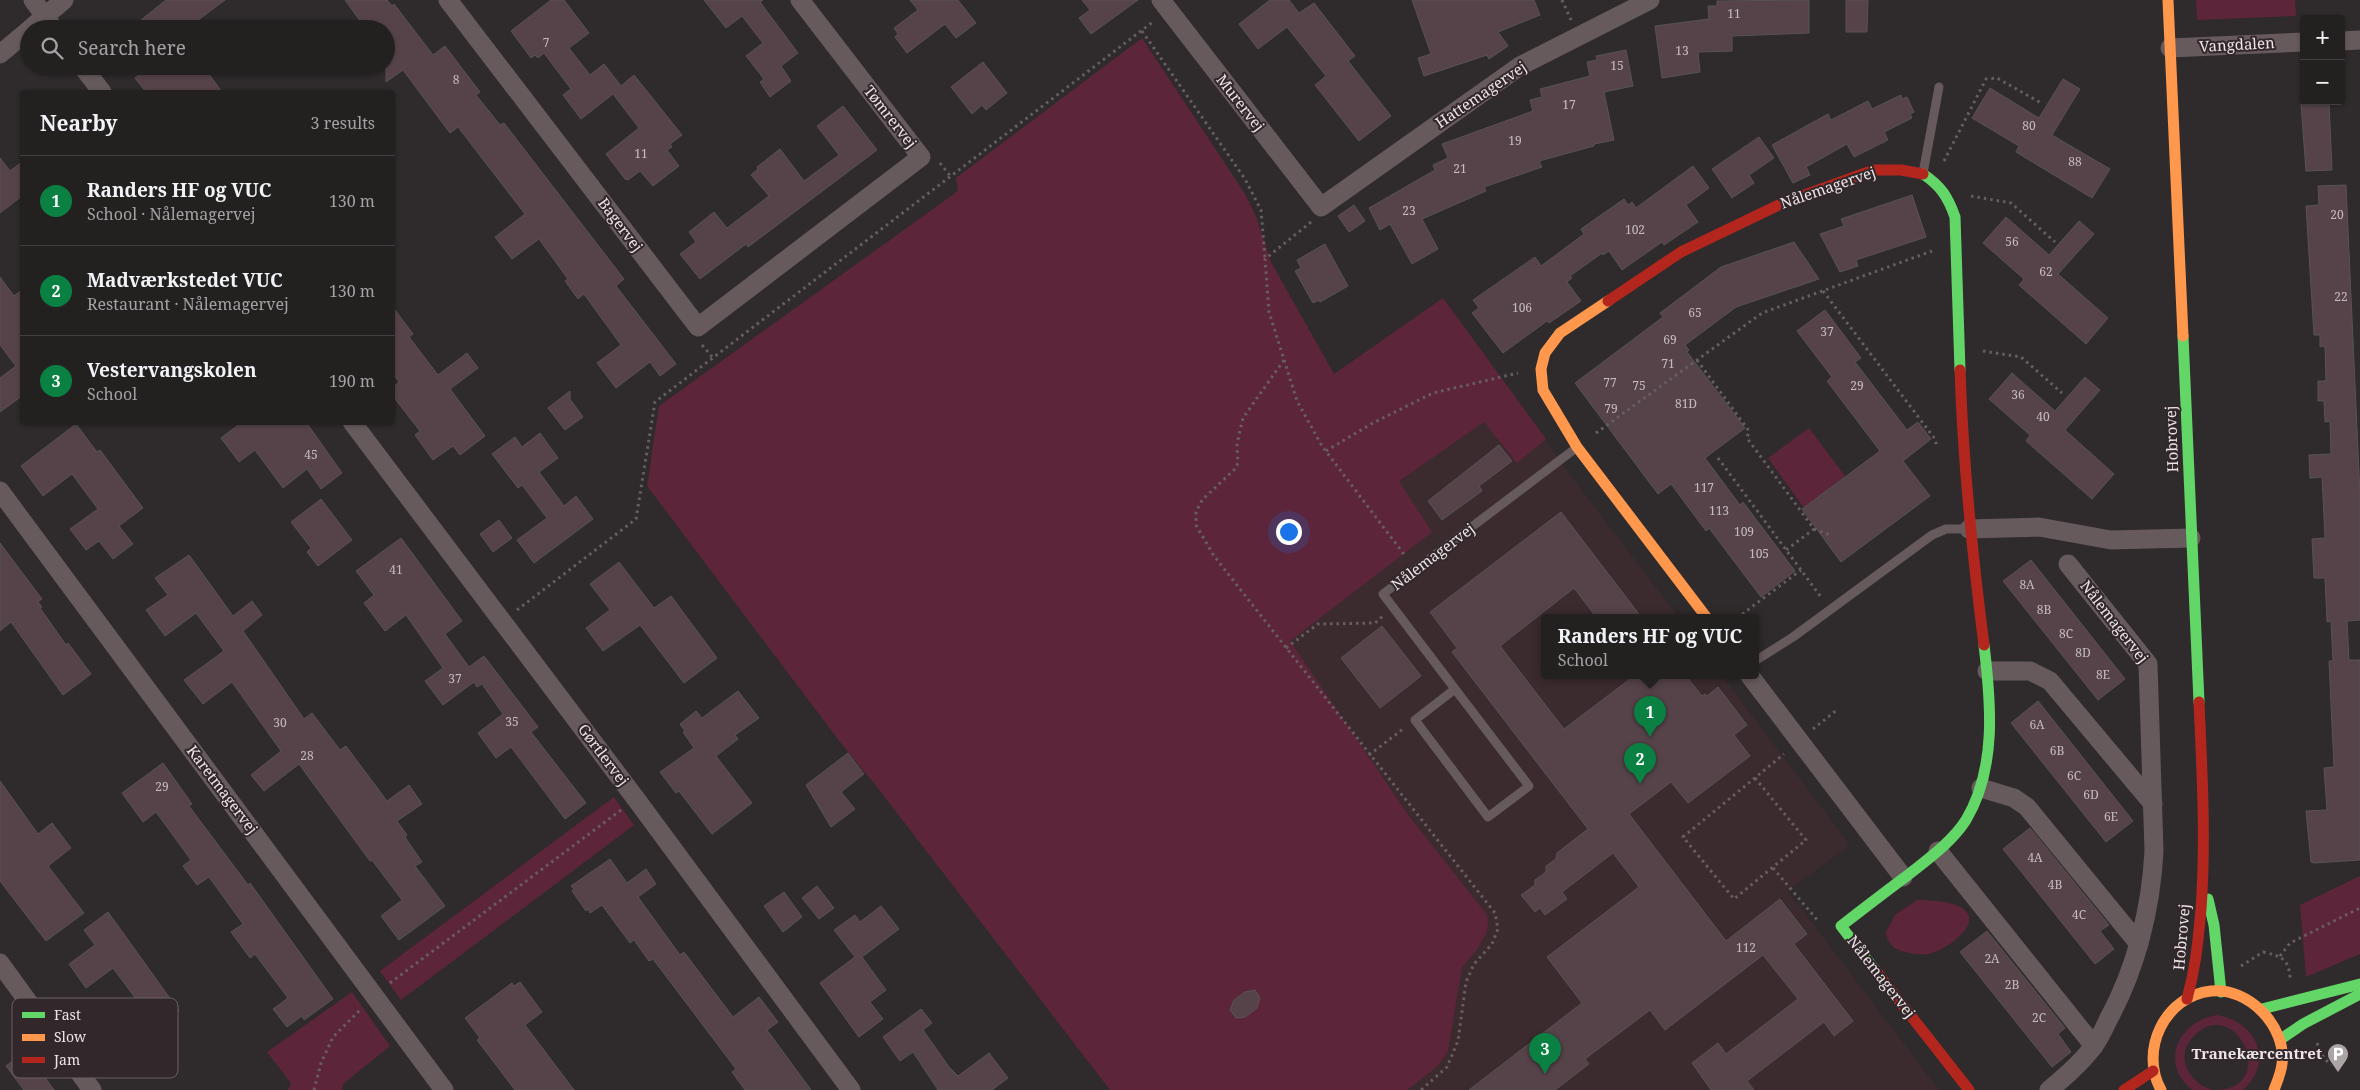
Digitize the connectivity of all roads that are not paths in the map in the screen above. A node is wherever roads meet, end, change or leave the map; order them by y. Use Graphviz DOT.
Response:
graph roads {
  1 [pos="33,0"];
  2 [pos="64,0"];
  3 [pos="448,0"];
  4 [pos="800,0"];
  5 [pos="1650,0"];
  6 [pos="2168,0"];
  7 [pos="1164,5"];
  8 [pos="48,20"];
  9 [pos="50,20"];
  10 [pos="20,37"];
  11 [pos="2360,40"];
  12 [pos="2345,41"];
  13 [pos="2300,42"];
  14 [pos="2170,48"];
  15 [pos="0,54"];
  16 [pos="89,75"];
  17 [pos="1940,87"];
  18 [pos="100,90"];
  19 [pos="1923,174"];
  20 [pos="1321,206"];
  21 [pos="820,234"];
  22 [pos="354,425"];
  23 [pos="1577,447"];
  24 [pos="0,491"];
  25 [pos="1969,529"];
  26 [pos="2191,538"];
  27 [pos="2068,564"];
  28 [pos="1704,614"];
  29 [pos="1759,658"];
  30 [pos="1987,671"];
  31 [pos="1752,679"];
  32 [pos="1455,689"];
  33 [pos="1981,788"];
  34 [pos="2153,804"];
  35 [pos="1938,851"];
  36 [pos="2203,876"];
  37 [pos="1903,877"];
  38 [pos="2139,944"];
  39 [pos="0,963"];
  40 [pos="2360,984"];
  41 [pos="2221,992"];
  42 [pos="2360,994"];
  43 [pos="25,998"];
  44 [pos="2187,999"];
  45 [pos="2262,1009"];
  46 [pos="2281,1039"];
  47 [pos="2094,1046"];
  48 [pos="2153,1071"];
  49 [pos="83,1078"];
  50 [pos="92,1090"];
  51 [pos="444,1090"];
  52 [pos="851,1090"];
  53 [pos="1969,1090"];
  54 [pos="2049,1090"];
  55 [pos="2124,1090"];
  56 [pos="2161,1090"];
  57 [pos="2274,1090"];
  1 -- 8 [label="street"];
  2 -- 9 [label="street"];
  3 -- 21 [label="street, Bagervej"];
  4 -- 21 [label="street, Tømrervej"];
  5 -- 20 [label="street, Hattemagervej"];
  6 -- 14 [label="street, Hobrovej"];
  7 -- 20 [label="street, Murervej"];
  10 -- 15 [label="street"];
  11 -- 12 [label="street"];
  13 -- 14 [label="street, Vangdalen"];
  14 -- 26 [label="street, Hobrovej"];
  16 -- 18 [label="street"];
  17 -- 19 [label="lane"];
  19 -- 23 [label="street, Nålemagervej"];
  19 -- 25 [label="street, Nålemagervej"];
  22 -- 52 [label="street, Gørtlervej"];
  23 -- 28 [label="street"];
  23 -- 32 [label="lane, Nålemagervej"];
  24 -- 51 [label="street, Karetmagervej"];
  25 -- 26 [label="street"];
  25 -- 29 [label="lane"];
  25 -- 30 [label="street, Nålemagervej"];
  26 -- 36 [label="street, Hobrovej"];
  27 -- 34 [label="street, Nålemagervej"];
  30 -- 33 [label="street, Nålemagervej"];
  30 -- 34 [label="street"];
  31 -- 37 [label="street"];
  32 -- 32 [label="lane, Nålemagervej"];
  33 -- 35 [label="street, Nålemagervej"];
  33 -- 38 [label="street"];
  34 -- 38 [label="street, Nålemagervej"];
  35 -- 37 [label="street, Nålemagervej"];
  35 -- 47 [label="street"];
  36 -- 41 [label="street, Hobrovej"];
  36 -- 44 [label="street, Hobrovej"];
  37 -- 53 [label="street, Nålemagervej"];
  38 -- 47 [label="street, Nålemagervej"];
  39 -- 43 [label="street"];
  40 -- 45 [label="street"];
  41 -- 44 [label="street"];
  41 -- 45 [label="street"];
  42 -- 46 [label="street"];
  44 -- 48 [label="street"];
  45 -- 46 [label="street"];
  46 -- 57 [label="street"];
  47 -- 54 [label="street, Nålemagervej"];
  48 -- 55 [label="street"];
  48 -- 56 [label="street"];
  49 -- 50 [label="street"];
}
